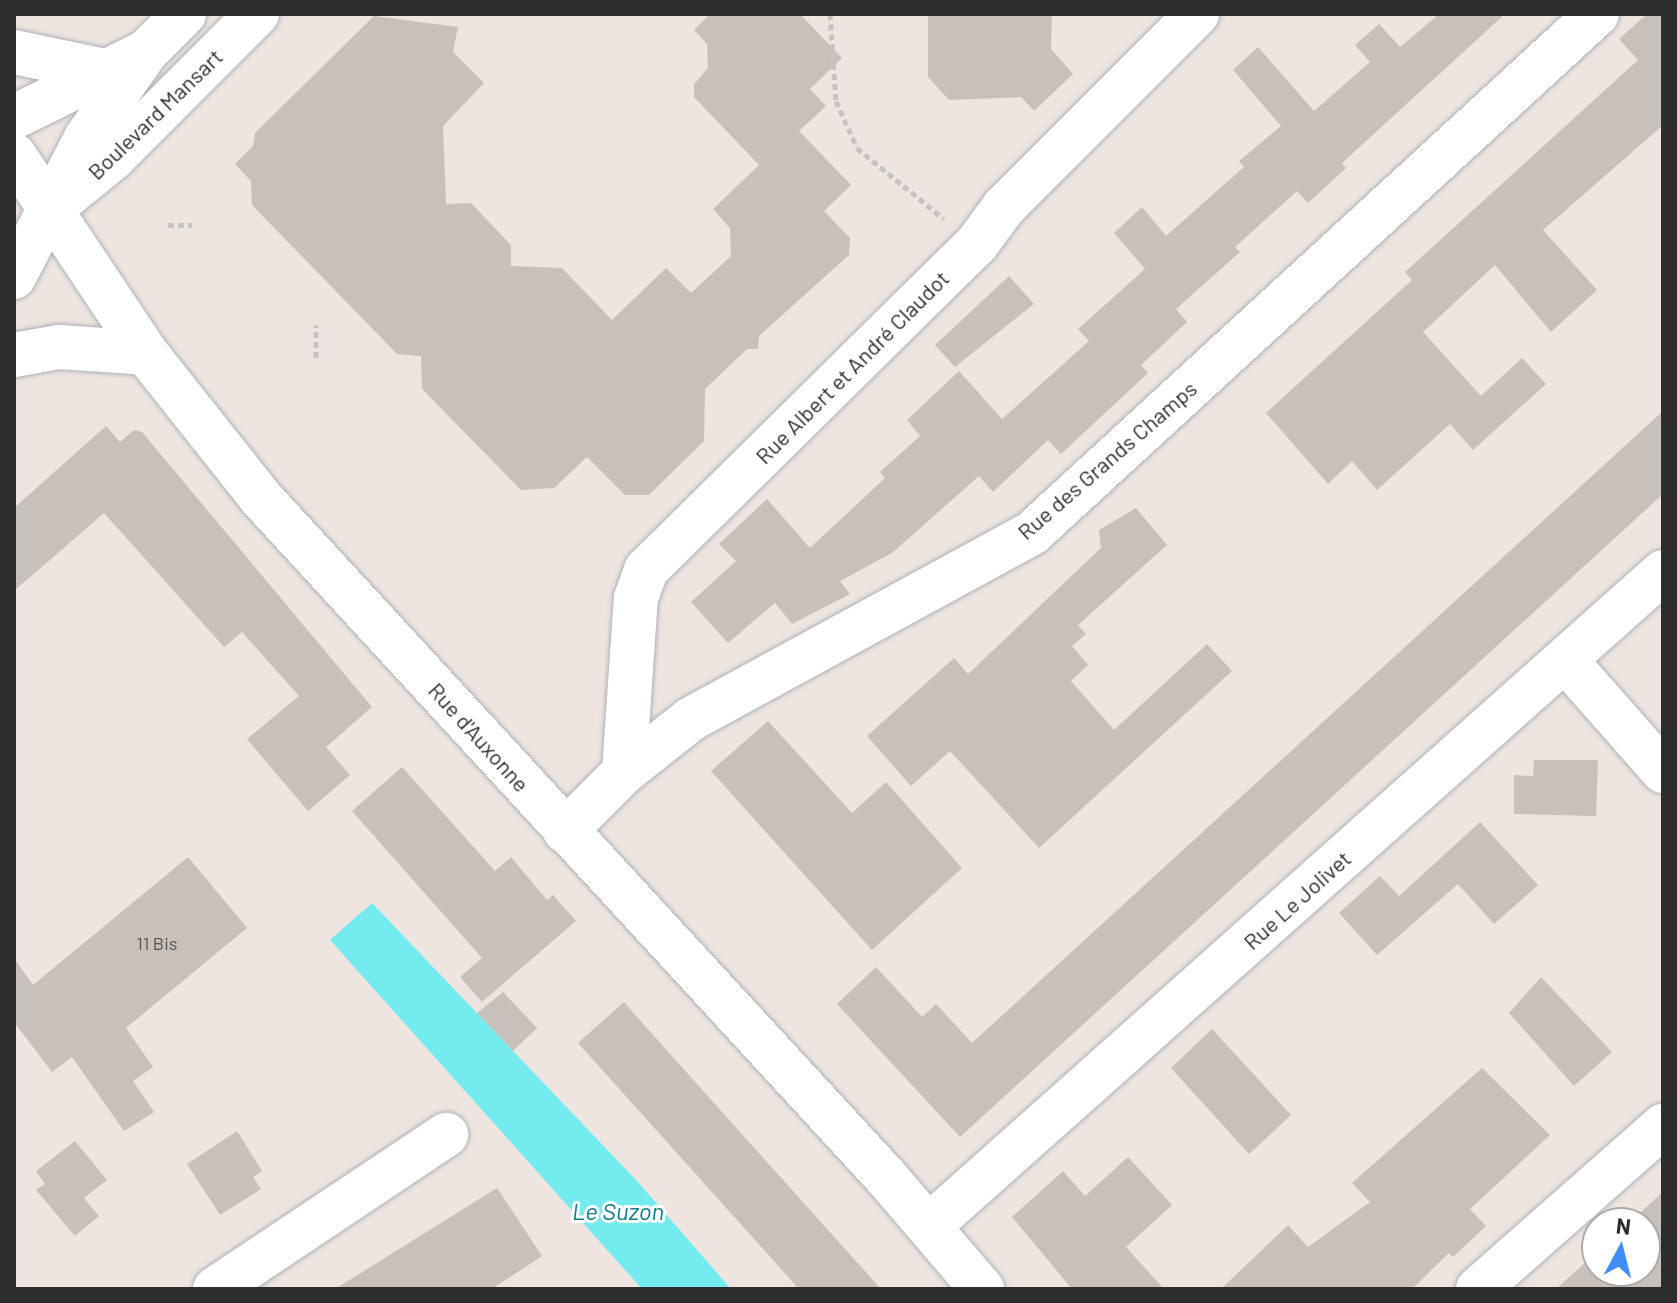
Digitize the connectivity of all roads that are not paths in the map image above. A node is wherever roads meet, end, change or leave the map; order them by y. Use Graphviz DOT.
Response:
graph roads {
  1 [pos="184,14"];
  2 [pos="257,14"];
  3 [pos="1197,14"];
  4 [pos="1597,14"];
  5 [pos="14,52"];
  6 [pos="146,52"];
  7 [pos="100,70"];
  8 [pos="14,117"];
  9 [pos="14,155"];
  10 [pos="50,210"];
  11 [pos="14,277"];
  12 [pos="146,353"];
  13 [pos="14,355"];
  14 [pos="1663,572"];
  15 [pos="1566,661"];
  16 [pos="1663,771"];
  17 [pos="624,772"];
  18 [pos="565,831"];
  19 [pos="1663,1126"];
  20 [pos="446,1135"];
  21 [pos="929,1226"];
  22 [pos="215,1289"];
  23 [pos="982,1289"];
  24 [pos="1478,1289"];
  1 -- 6 [label="street"];
  2 -- 10 [label="street, Boulevard Mansart"];
  3 -- 17 [label="street, Rue Albert et André Claudot"];
  4 -- 17 [label="street, Rue des Grands Champs"];
  5 -- 7 [label="street"];
  6 -- 7 [label="street"];
  6 -- 10 [label="street"];
  7 -- 8 [label="street"];
  9 -- 10 [label="street, Rue d'Auxonne"];
  10 -- 11 [label="street"];
  10 -- 12 [label="street, Rue d'Auxonne"];
  12 -- 13 [label="street"];
  12 -- 18 [label="street, Rue d'Auxonne"];
  14 -- 15 [label="street, Rue Le Jolivet"];
  15 -- 16 [label="street"];
  15 -- 21 [label="street, Rue Le Jolivet"];
  17 -- 18 [label="street, Rue des Grands Champs"];
  18 -- 21 [label="street, Rue d'Auxonne"];
  19 -- 24 [label="street"];
  20 -- 22 [label="street"];
  21 -- 23 [label="street, Rue d'Auxonne"];
}
